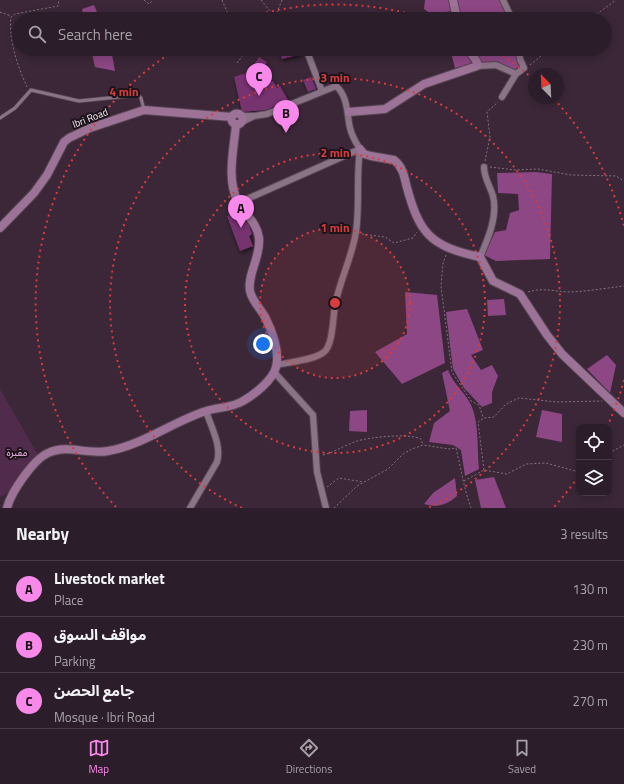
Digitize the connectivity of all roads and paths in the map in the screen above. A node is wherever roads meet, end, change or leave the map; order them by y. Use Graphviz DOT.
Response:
graph roads {
  1 [pos="59,0"];
  2 [pos="144,0"];
  3 [pos="152,0"];
  4 [pos="222,0"];
  5 [pos="261,0"];
  6 [pos="282,0"];
  7 [pos="453,0"];
  8 [pos="503,0"];
  9 [pos="616,0"];
  10 [pos="0,12"];
  11 [pos="26,12"];
  12 [pos="227,12"];
  13 [pos="271,12"];
  14 [pos="277,12"];
  15 [pos="456,12"];
  16 [pos="509,12"];
  17 [pos="600,12"];
  18 [pos="11,16"];
  19 [pos="12,35"];
  20 [pos="16,56"];
  21 [pos="242,56"];
  22 [pos="309,56"];
  23 [pos="473,56"];
  24 [pos="520,56"];
  25 [pos="540,56"];
  26 [pos="236,63"];
  27 [pos="477,66"];
  28 [pos="524,68"];
  29 [pos="516,74"];
  30 [pos="29,91"];
  31 [pos="322,91"];
  32 [pos="502,97"];
  33 [pos="144,110"];
  34 [pos="349,112"];
  35 [pos="0,118"];
  36 [pos="238,120"];
  37 [pos="360,149"];
  38 [pos="484,166"];
  39 [pos="624,181"];
  40 [pos="238,202"];
  41 [pos="0,228"];
  42 [pos="423,229"];
  43 [pos="356,233"];
  44 [pos="448,249"];
  45 [pos="480,257"];
  46 [pos="624,286"];
  47 [pos="520,294"];
  48 [pos="275,368"];
  49 [pos="612,402"];
  50 [pos="206,411"];
  51 [pos="624,413"];
  52 [pos="484,418"];
  53 [pos="423,445"];
  54 [pos="624,445"];
  55 [pos="612,451"];
  56 [pos="316,456"];
  57 [pos="484,470"];
  58 [pos="576,471"];
  59 [pos="464,481"];
  60 [pos="363,482"];
  61 [pos="321,491"];
  62 [pos="0,503"];
  63 [pos="8,504"];
  64 [pos="190,508"];
  65 [pos="326,508"];
  66 [pos="334,508"];
  67 [pos="471,508"];
  1 -- 11 [label="path"];
  2 -- 3 [label="path"];
  4 -- 12 [label="path"];
  5 -- 13 [label="path"];
  6 -- 14 [label="path"];
  7 -- 15 [label="street"];
  8 -- 16 [label="street"];
  9 -- 17 [label="path"];
  10 -- 18 [label="path"];
  18 -- 19 [label="path"];
  20 -- 30 [label="path"];
  21 -- 26 [label="path"];
  22 -- 31 [label="street"];
  23 -- 27 [label="street"];
  24 -- 28 [label="street"];
  25 -- 28 [label="path"];
  27 -- 29 [label="street"];
  27 -- 34 [label="street"];
  28 -- 29 [label="street"];
  29 -- 32 [label="street"];
  30 -- 33 [label="lane"];
  30 -- 35 [label="lane"];
  31 -- 34 [label="street"];
  31 -- 36 [label="street"];
  32 -- 38 [label="path"];
  33 -- 36 [label="street, Ibri Road"];
  33 -- 41 [label="street, Ibri Road"];
  34 -- 37 [label="street"];
  36 -- 40 [label="street"];
  37 -- 40 [label="street"];
  37 -- 42 [label="street"];
  37 -- 43 [label="street"];
  38 -- 39 [label="path"];
  38 -- 45 [label="street"];
  40 -- 48 [label="street"];
  42 -- 43 [label="path"];
  42 -- 44 [label="street"];
  43 -- 48 [label="street"];
  44 -- 45 [label="street"];
  44 -- 52 [label="path"];
  45 -- 47 [label="street"];
  46 -- 47 [label="path"];
  47 -- 49 [label="street"];
  48 -- 50 [label="street"];
  48 -- 56 [label="street"];
  49 -- 51 [label="street"];
  49 -- 52 [label="path"];
  50 -- 63 [label="street"];
  50 -- 64 [label="street"];
  52 -- 57 [label="path"];
  53 -- 56 [label="path"];
  53 -- 59 [label="path"];
  53 -- 60 [label="path"];
  54 -- 55 [label="path"];
  56 -- 61 [label="street"];
  57 -- 58 [label="path"];
  57 -- 59 [label="path"];
  59 -- 67 [label="path"];
  60 -- 61 [label="path"];
  60 -- 66 [label="path"];
  61 -- 65 [label="street"];
  62 -- 63 [label="street"];
}
